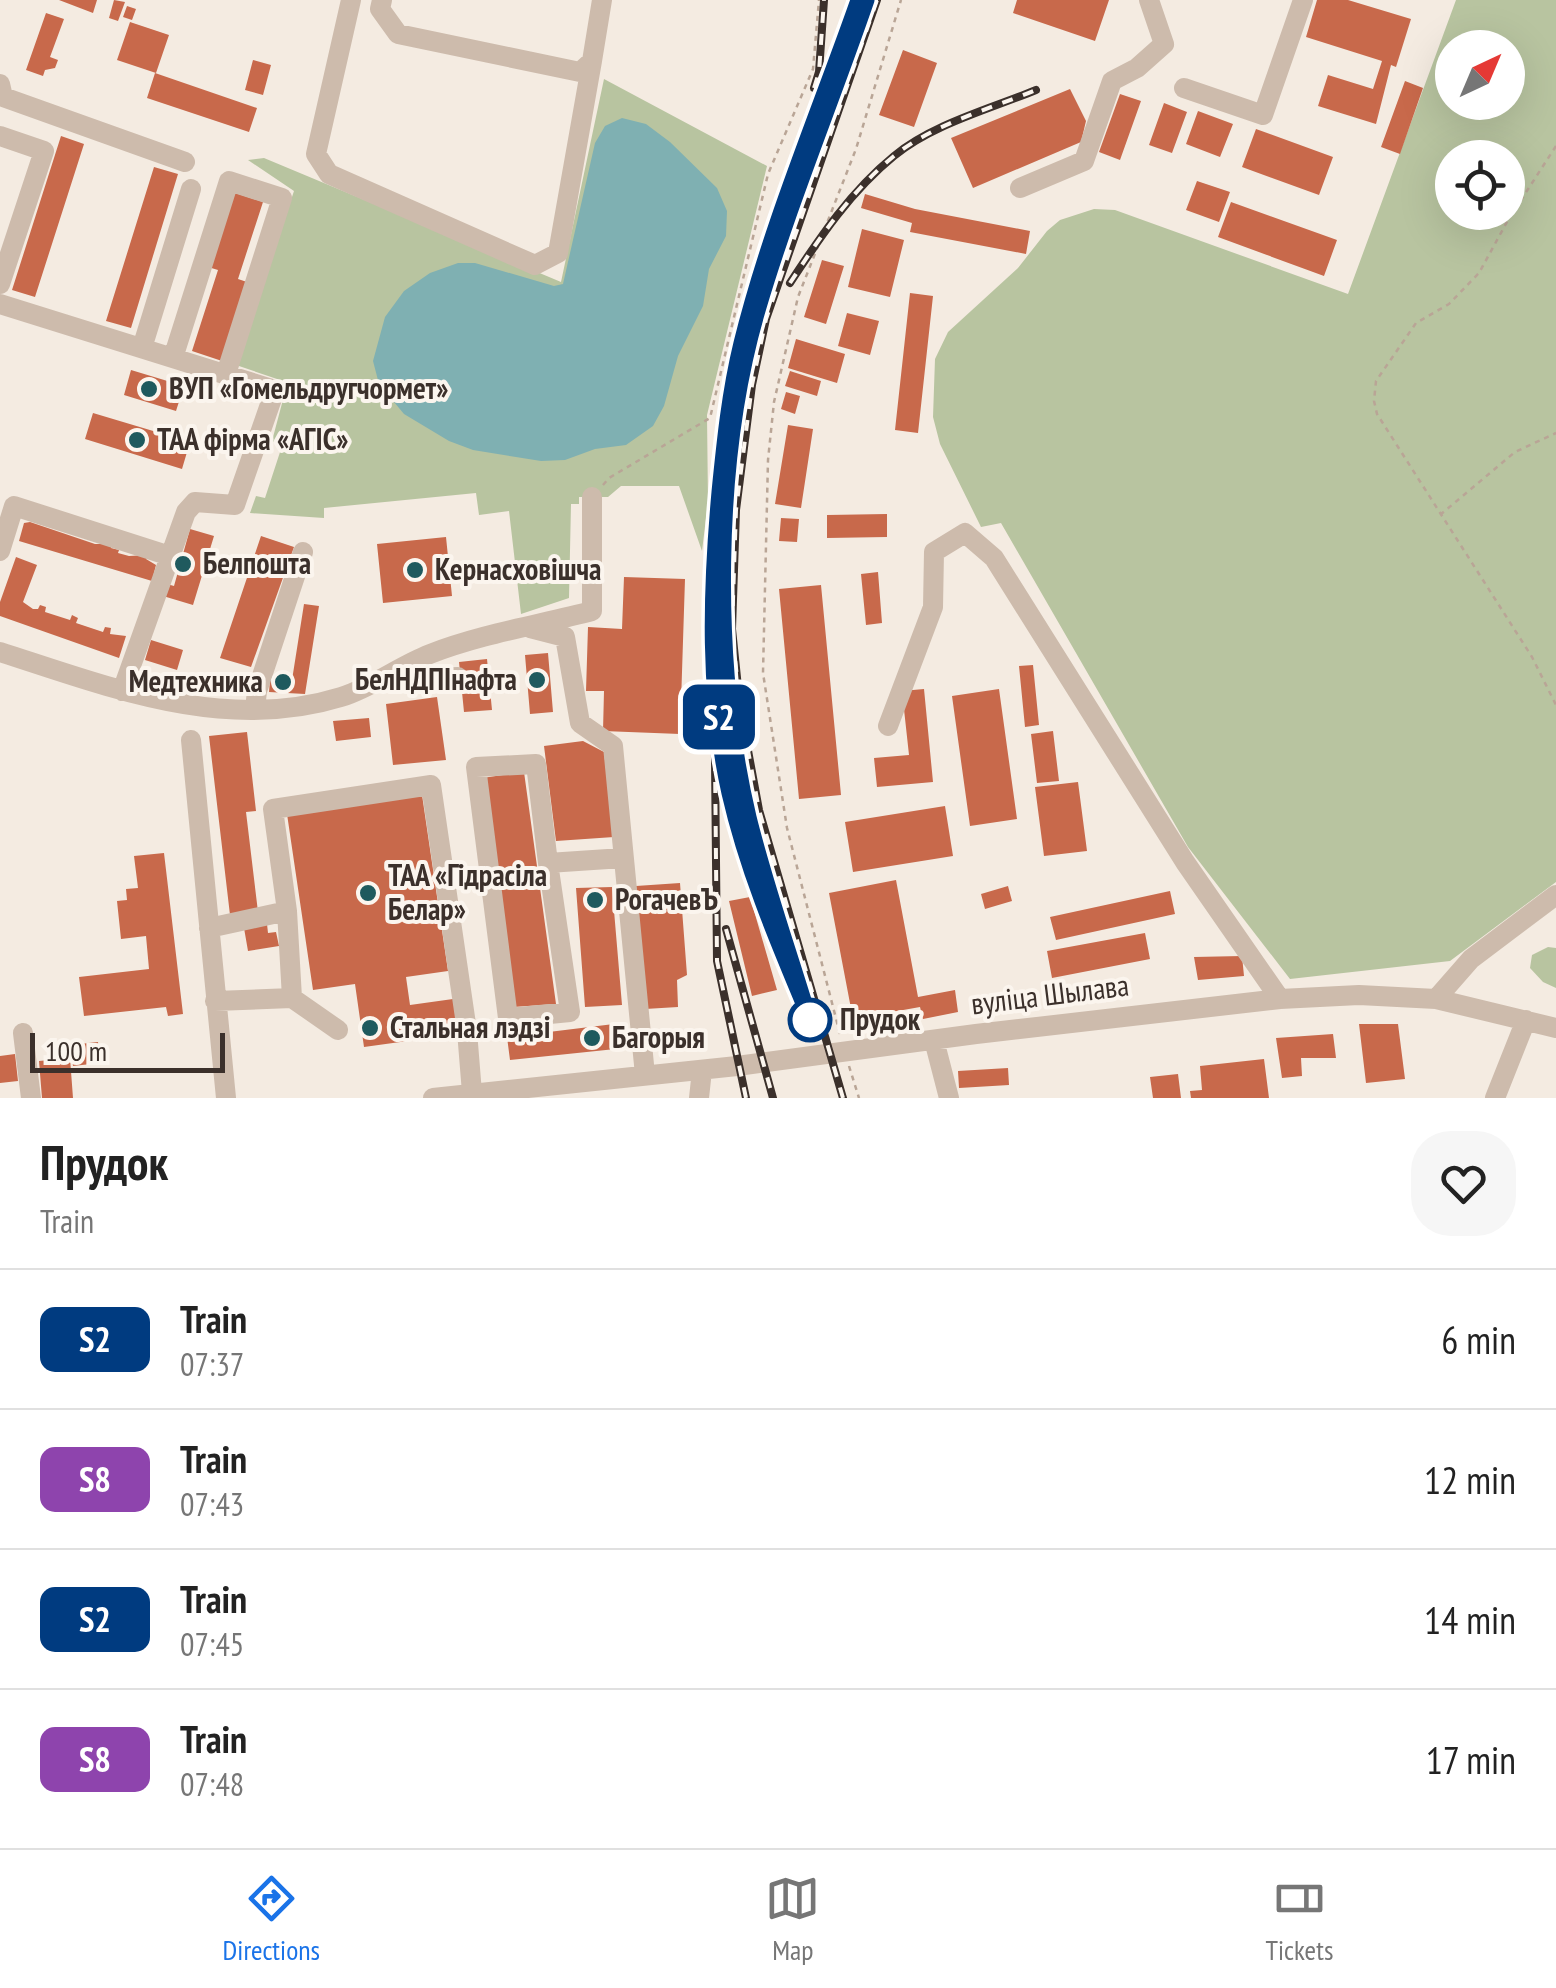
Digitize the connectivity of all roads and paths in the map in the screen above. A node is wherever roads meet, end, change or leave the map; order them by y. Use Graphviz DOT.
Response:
graph roads {
  1 [pos="350,0"];
  2 [pos="382,0"];
  3 [pos="602,0"];
  4 [pos="818,0"];
  5 [pos="901,0"];
  6 [pos="1149,0"];
  7 [pos="1303,0"];
  8 [pos="592,60"];
  9 [pos="0,84"];
  10 [pos="1184,88"];
  11 [pos="0,136"];
  12 [pos="1556,146"];
  13 [pos="184,162"];
  14 [pos="1020,188"];
  15 [pos="191,189"];
  16 [pos="0,284"];
  17 [pos="0,304"];
  18 [pos="142,348"];
  19 [pos="172,358"];
  20 [pos="226,374"];
  21 [pos="1556,433"];
  22 [pos="592,497"];
  23 [pos="1440,514"];
  24 [pos="0,551"];
  25 [pos="303,552"];
  26 [pos="170,556"];
  27 [pos="528,627"];
  28 [pos="0,652"];
  29 [pos="458,678"];
  30 [pos="382,680"];
  31 [pos="122,692"];
  32 [pos="1556,705"];
  33 [pos="255,710"];
  34 [pos="888,726"];
  35 [pos="191,740"];
  36 [pos="623,858"];
  37 [pos="548,862"];
  38 [pos="1556,895"];
  39 [pos="287,911"];
  40 [pos="208,928"];
  41 [pos="292,998"];
  42 [pos="1436,998"];
  43 [pos="1280,999"];
  44 [pos="216,1002"];
  45 [pos="1526,1020"];
  46 [pos="1556,1028"];
  47 [pos="338,1030"];
  48 [pos="23,1033"];
  49 [pos="934,1040"];
  50 [pos="844,1051"];
  51 [pos="702,1070"];
  52 [pos="645,1075"];
  53 [pos="564,1090"];
  54 [pos="472,1094"];
  55 [pos="32,1098"];
  56 [pos="226,1098"];
  57 [pos="433,1098"];
  58 [pos="699,1098"];
  59 [pos="859,1098"];
  60 [pos="949,1098"];
  61 [pos="1495,1098"];
  1 -- 8 [label="street"];
  2 -- 8 [label="street"];
  3 -- 8 [label="street"];
  4 -- 22 [label="path"];
  5 -- 50 [label="path"];
  6 -- 14 [label="street"];
  7 -- 10 [label="street"];
  9 -- 13 [label="street"];
  11 -- 16 [label="street"];
  12 -- 23 [label="path"];
  15 -- 18 [label="street"];
  17 -- 18 [label="street"];
  18 -- 19 [label="street"];
  19 -- 20 [label="street"];
  19 -- 20 [label="street"];
  20 -- 26 [label="street"];
  21 -- 23 [label="path"];
  22 -- 27 [label="street"];
  23 -- 32 [label="path"];
  24 -- 26 [label="street"];
  25 -- 33 [label="street"];
  26 -- 31 [label="street"];
  27 -- 30 [label="street"];
  27 -- 36 [label="street"];
  28 -- 31 [label="street"];
  29 -- 30 [label="street"];
  30 -- 33 [label="street"];
  31 -- 33 [label="street"];
  34 -- 43 [label="street"];
  35 -- 40 [label="street"];
  36 -- 37 [label="street"];
  36 -- 52 [label="street"];
  37 -- 37 [label="street"];
  38 -- 42 [label="street"];
  39 -- 40 [label="street"];
  39 -- 41 [label="street"];
  39 -- 54 [label="street"];
  40 -- 44 [label="street"];
  41 -- 44 [label="street"];
  41 -- 47 [label="street"];
  42 -- 43 [label="street, вуліца Шылава"];
  42 -- 45 [label="street, вуліца Шылава"];
  43 -- 49 [label="street, вуліца Шылава"];
  44 -- 56 [label="street"];
  45 -- 46 [label="street, вуліца Шылава"];
  45 -- 61 [label="street"];
  48 -- 55 [label="street"];
  49 -- 50 [label="street, вуліца Шылава"];
  49 -- 60 [label="street"];
  50 -- 51 [label="street, вуліца Шылава"];
  50 -- 59 [label="path"];
  51 -- 52 [label="street, вуліца Шылава"];
  51 -- 58 [label="street"];
  52 -- 53 [label="street, вуліца Шылава"];
  53 -- 54 [label="street, вуліца Шылава"];
  54 -- 57 [label="street, вуліца Шылава"];
}
